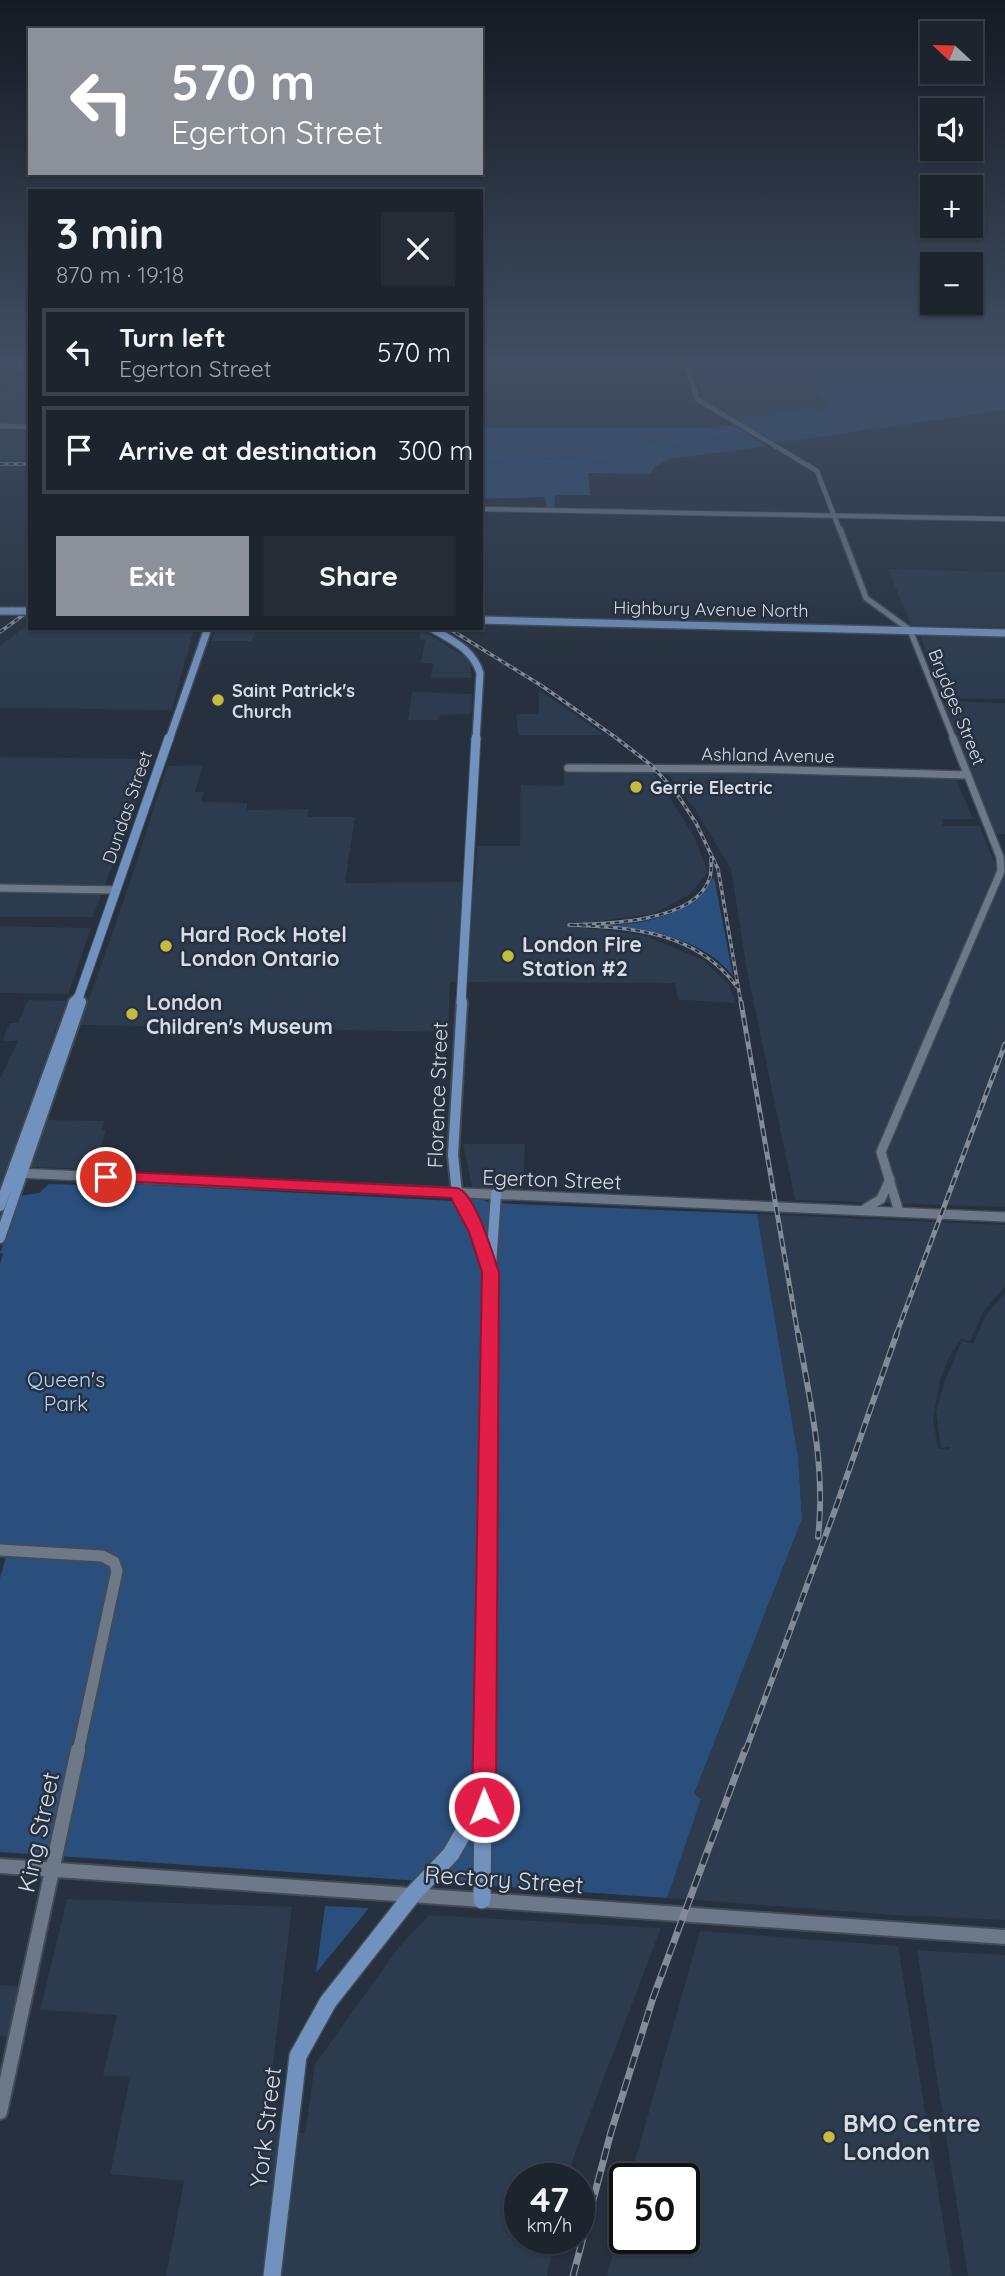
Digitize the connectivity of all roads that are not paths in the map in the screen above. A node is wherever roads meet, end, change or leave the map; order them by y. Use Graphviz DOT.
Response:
graph roads {
  1 [pos="816,470"];
  2 [pos="483,509"];
  3 [pos="832,516"];
  4 [pos="1005,519"];
  5 [pos="0,611"];
  6 [pos="28,611"];
  7 [pos="483,620"];
  8 [pos="207,630"];
  9 [pos="434,630"];
  10 [pos="910,630"];
  11 [pos="939,631"];
  12 [pos="1005,631"];
  13 [pos="568,768"];
  14 [pos="968,775"];
  15 [pos="0,888"];
  16 [pos="115,890"];
  17 [pos="78,997"];
  18 [pos="52,1059"];
  19 [pos="57,1073"];
  20 [pos="18,1172"];
  21 [pos="890,1179"];
  22 [pos="457,1193"];
  23 [pos="496,1195"];
  24 [pos="0,1206"];
  25 [pos="857,1210"];
  26 [pos="899,1212"];
  27 [pos="1005,1217"];
  28 [pos="0,1238"];
  29 [pos="491,1272"];
  30 [pos="0,1550"];
  31 [pos="483,1784"];
  32 [pos="0,1866"];
  33 [pos="52,1870"];
  34 [pos="413,1894"];
  35 [pos="482,1900"];
  36 [pos="1005,1937"];
  37 [pos="0,2112"];
  38 [pos="272,2276"];
  1 -- 3 [label="street, Brydges Street"];
  2 -- 3 [label="street"];
  3 -- 4 [label="street"];
  3 -- 10 [label="street, Brydges Street"];
  5 -- 6 [label="main road, bridge"];
  7 -- 10 [label="main road, Highbury Avenue North"];
  8 -- 16 [label="main road, Dundas Street"];
  9 -- 22 [label="main road, Florence Street"];
  10 -- 11 [label="main road, Highbury Avenue North"];
  10 -- 14 [label="street, Brydges Street"];
  11 -- 12 [label="main road, Highbury Avenue North"];
  11 -- 12 [label="main road, Highbury Avenue North"];
  13 -- 14 [label="street, Ashland Avenue"];
  14 -- 21 [label="street, Brydges Street"];
  15 -- 16 [label="street"];
  16 -- 17 [label="main road, Dundas Street"];
  17 -- 18 [label="main road, Dundas Street"];
  17 -- 19 [label="main road, Dundas Street"];
  18 -- 19 [label="main road"];
  18 -- 20 [label="main road, Dundas Street"];
  19 -- 20 [label="main road, Dundas Street"];
  20 -- 22 [label="street, Egerton Street"];
  20 -- 24 [label="main road, Dundas Street"];
  20 -- 28 [label="main road, Dundas Street"];
  21 -- 25 [label="street"];
  21 -- 26 [label="street, Brydges Street"];
  22 -- 23 [label="street, Egerton Street"];
  22 -- 29 [label="main road, Florence Street"];
  23 -- 25 [label="street, Egerton Street"];
  23 -- 29 [label="main road"];
  25 -- 26 [label="street, Egerton Street"];
  26 -- 27 [label="street, Egerton Street"];
  29 -- 31 [label="main road, Florence Street"];
  30 -- 33 [label="street, King Street"];
  31 -- 34 [label="main road, Florence Street"];
  31 -- 35 [label="main road"];
  32 -- 33 [label="street, Rectory Street"];
  33 -- 34 [label="street, Rectory Street"];
  33 -- 37 [label="street, King Street"];
  34 -- 35 [label="street, Rectory Street"];
  34 -- 38 [label="main road, York Street"];
  35 -- 36 [label="street, Rectory Street"];
}
